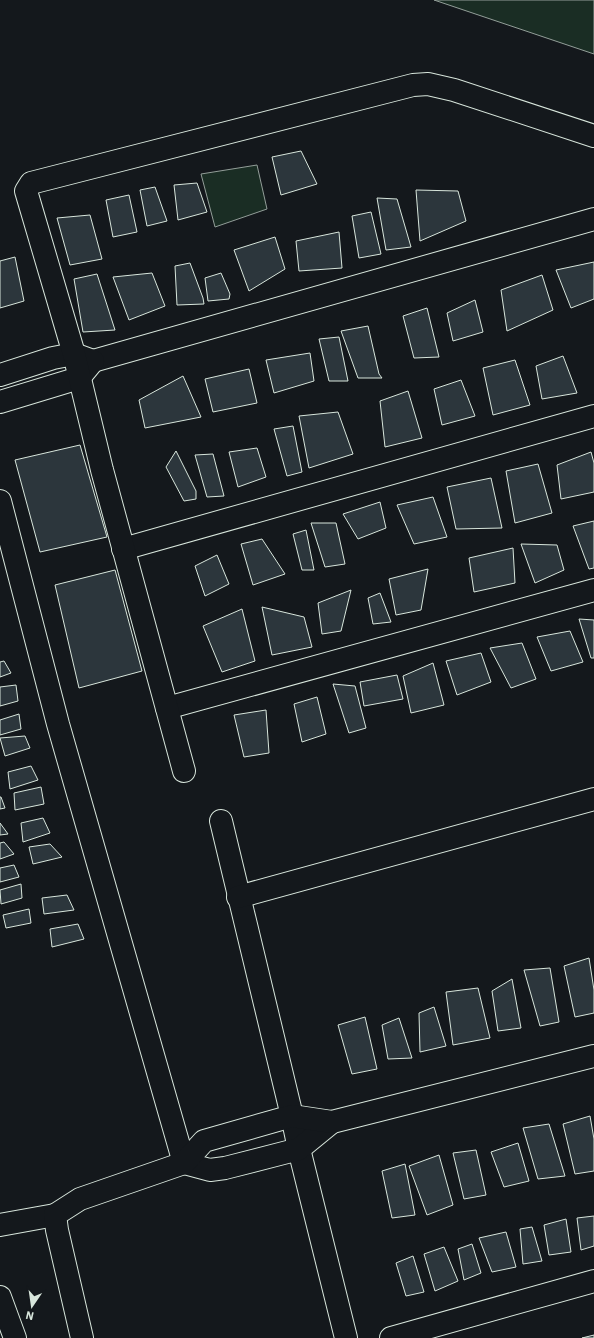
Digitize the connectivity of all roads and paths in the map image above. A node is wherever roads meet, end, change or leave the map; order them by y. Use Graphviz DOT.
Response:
graph roads {
  1 [pos="594,136"];
  2 [pos="594,220"];
  3 [pos="83,357"];
  4 [pos="0,375"];
  5 [pos="79,378"];
  6 [pos="0,402"];
  7 [pos="594,416"];
  8 [pos="0,500"];
  9 [pos="124,549"];
  10 [pos="594,590"];
  11 [pos="167,708"];
  12 [pos="184,771"];
  13 [pos="594,799"];
  14 [pos="221,821"];
  15 [pos="238,897"];
  16 [pos="594,1056"];
  17 [pos="292,1116"];
  18 [pos="332,1122"];
  19 [pos="299,1149"];
  20 [pos="184,1163"];
  21 [pos="55,1215"];
  22 [pos="0,1225"];
  23 [pos="594,1281"];
  24 [pos="0,1297"];
  25 [pos="15,1338"];
  26 [pos="82,1338"];
  27 [pos="346,1338"];
  28 [pos="391,1338"];
  1 -- 3 [label="street"];
  2 -- 3 [label="street"];
  3 -- 4 [label="street"];
  3 -- 5 [label="street"];
  5 -- 6 [label="street"];
  5 -- 9 [label="street"];
  7 -- 9 [label="street"];
  8 -- 20 [label="street"];
  9 -- 11 [label="street"];
  10 -- 11 [label="street"];
  11 -- 12 [label="street"];
  13 -- 15 [label="street"];
  14 -- 15 [label="street"];
  15 -- 17 [label="street"];
  16 -- 18 [label="street"];
  17 -- 18 [label="street"];
  17 -- 19 [label="street"];
  17 -- 20 [label="street"];
  18 -- 19 [label="street"];
  19 -- 20 [label="street"];
  19 -- 27 [label="street"];
  20 -- 21 [label="street"];
  21 -- 22 [label="street"];
  21 -- 26 [label="street"];
  23 -- 28 [label="street"];
  24 -- 25 [label="street"];
}
